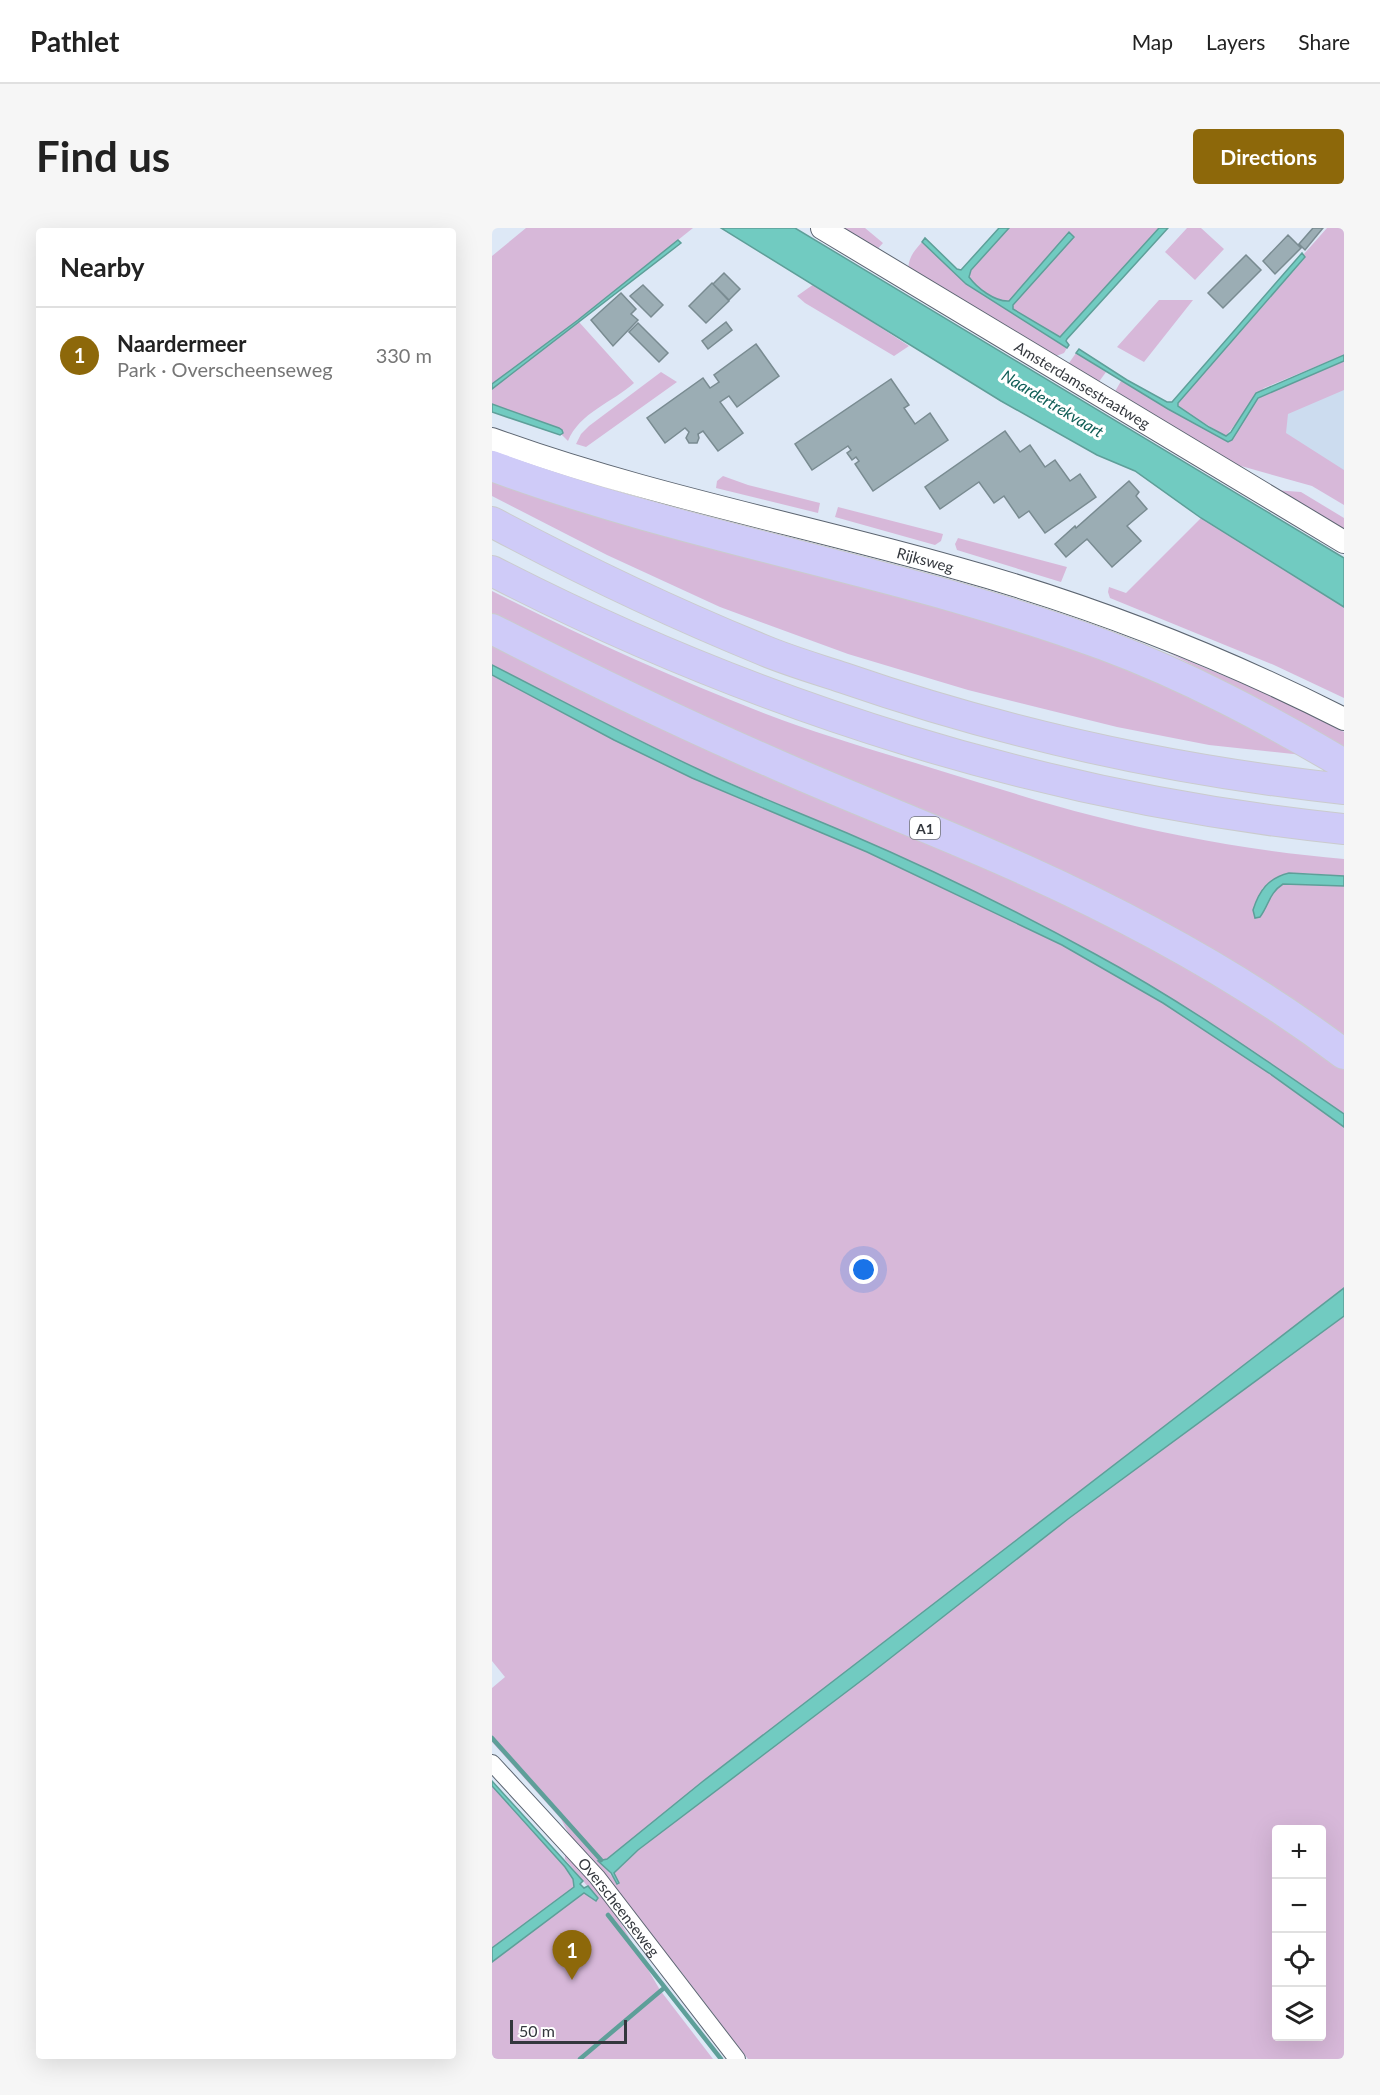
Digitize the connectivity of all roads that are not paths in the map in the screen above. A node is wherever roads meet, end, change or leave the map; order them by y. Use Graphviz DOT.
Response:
graph roads {
  1 [pos="822,228"];
  2 [pos="492,439"];
  3 [pos="492,466"];
  4 [pos="492,522"];
  5 [pos="1344,542"];
  6 [pos="492,571"];
  7 [pos="492,629"];
  8 [pos="1344,719"];
  9 [pos="1344,764"];
  10 [pos="1344,789"];
  11 [pos="1344,829"];
  12 [pos="1344,1053"];
  13 [pos="492,1763"];
  14 [pos="736,2059"];
  1 -- 5 [label="main road, Amsterdamsestraatweg"];
  2 -- 8 [label="main road, Rijksweg"];
  3 -- 9 [label="highway"];
  4 -- 10 [label="highway"];
  6 -- 11 [label="highway"];
  7 -- 12 [label="highway, A1"];
  13 -- 14 [label="street, Overscheenseweg"];
}
